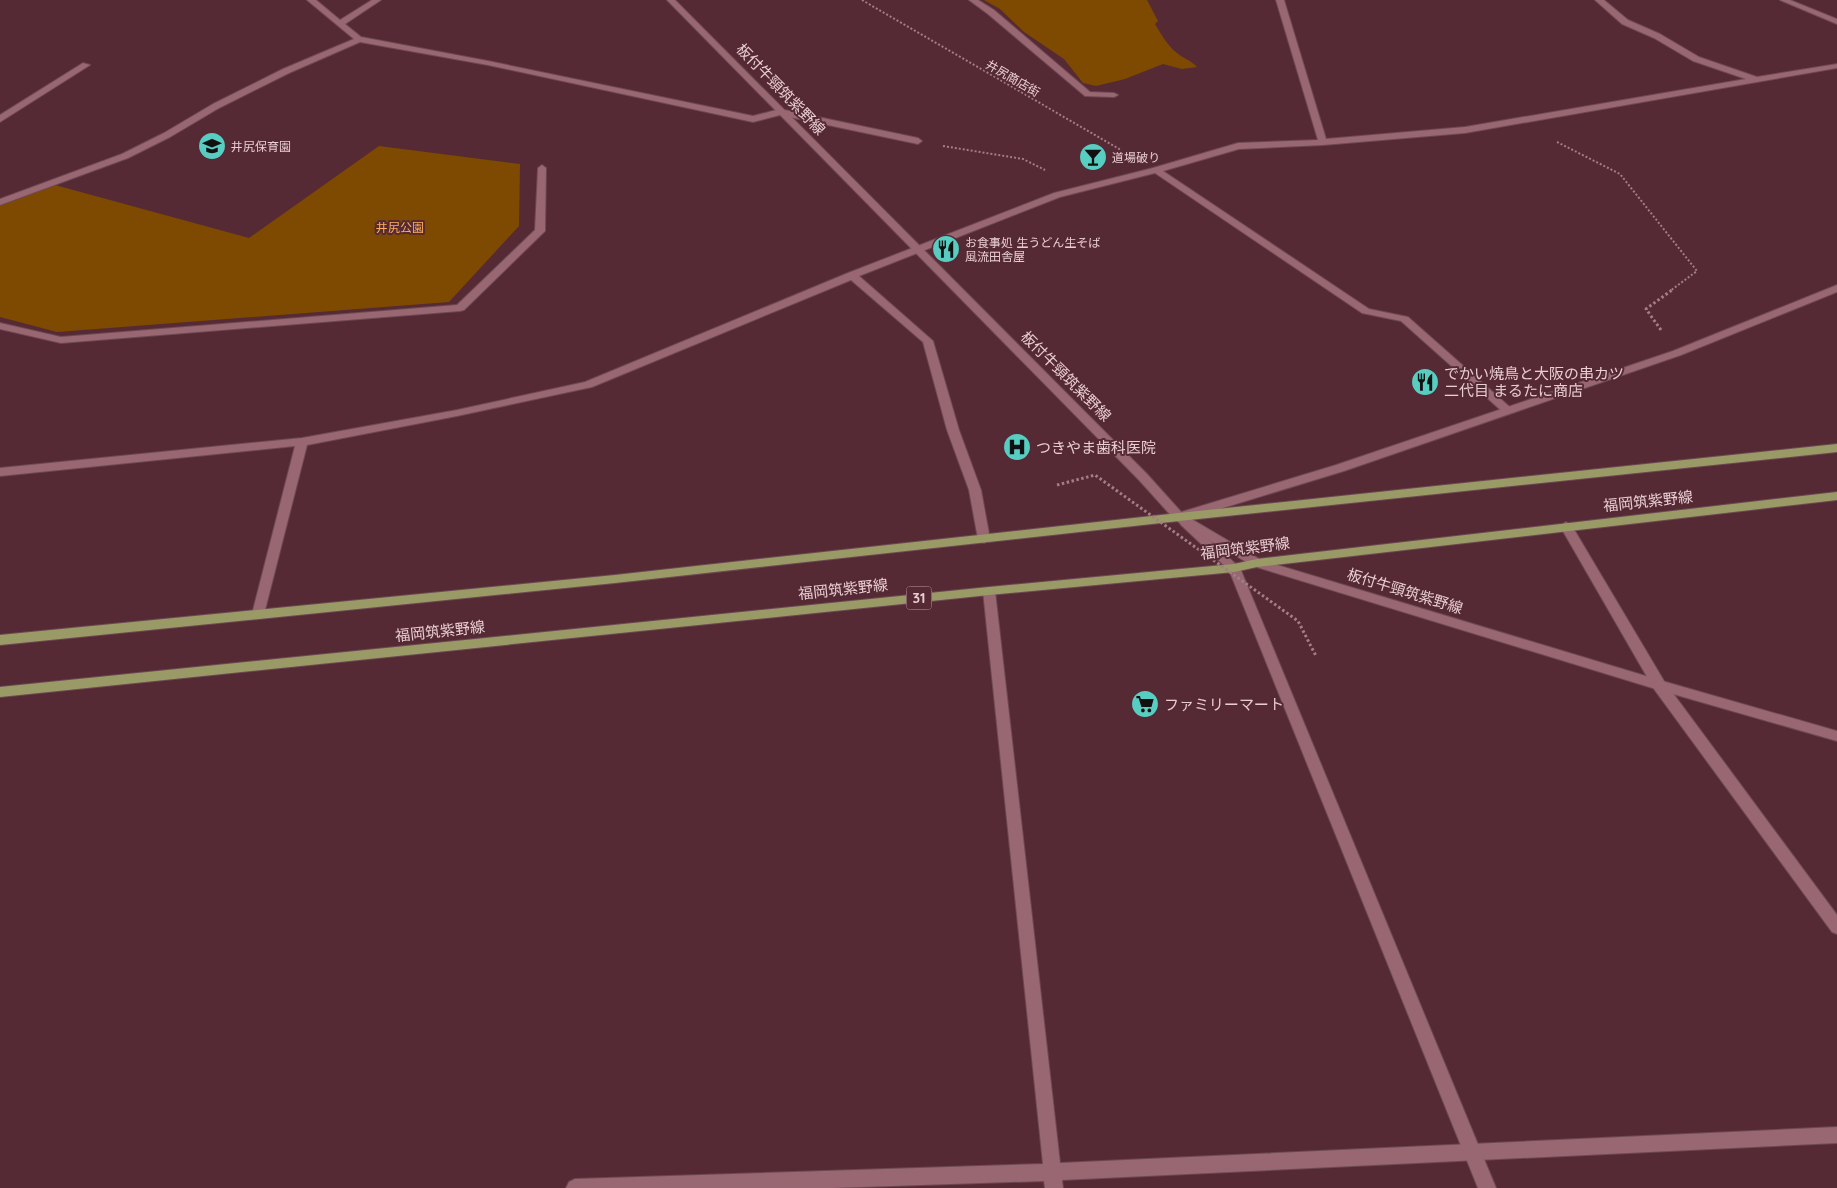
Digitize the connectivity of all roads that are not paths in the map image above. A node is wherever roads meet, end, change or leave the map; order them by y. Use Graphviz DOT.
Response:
graph roads {
  1 [pos="311,0"];
  2 [pos="377,0"];
  3 [pos="671,0"];
  4 [pos="973,0"];
  5 [pos="1280,0"];
  6 [pos="1599,0"];
  7 [pos="1784,0"];
  8 [pos="1837,22"];
  9 [pos="340,24"];
  10 [pos="359,39"];
  11 [pos="86,65"];
  12 [pos="1837,66"];
  13 [pos="1756,80"];
  14 [pos="1114,95"];
  15 [pos="780,112"];
  16 [pos="0,119"];
  17 [pos="918,142"];
  18 [pos="1323,142"];
  19 [pos="542,168"];
  20 [pos="1156,170"];
  21 [pos="0,202"];
  22 [pos="916,249"];
  23 [pos="851,275"];
  24 [pos="1837,288"];
  25 [pos="0,326"];
  26 [pos="1508,411"];
  27 [pos="302,442"];
  28 [pos="1837,448"];
  29 [pos="0,472"];
  30 [pos="1837,496"];
  31 [pos="1179,517"];
  32 [pos="1566,526"];
  33 [pos="984,539"];
  34 [pos="1257,563"];
  35 [pos="1234,568"];
  36 [pos="989,591"];
  37 [pos="258,614"];
  38 [pos="0,640"];
  39 [pos="1659,685"];
  40 [pos="0,692"];
  41 [pos="1837,736"];
  42 [pos="1837,928"];
  43 [pos="1837,1135"];
  44 [pos="1471,1151"];
  45 [pos="1053,1180"];
  46 [pos="576,1188"];
  47 [pos="1487,1188"];
  1 -- 9 [label="street"];
  2 -- 9 [label="street"];
  3 -- 15 [label="street, 板付牛頸筑紫野線"];
  4 -- 14 [label="street"];
  5 -- 18 [label="street"];
  6 -- 13 [label="street"];
  7 -- 8 [label="street"];
  9 -- 10 [label="street"];
  10 -- 15 [label="street"];
  10 -- 21 [label="street"];
  11 -- 16 [label="street"];
  12 -- 13 [label="street"];
  13 -- 18 [label="street"];
  15 -- 17 [label="street"];
  15 -- 22 [label="street, 板付牛頸筑紫野線"];
  18 -- 20 [label="street"];
  19 -- 25 [label="street"];
  20 -- 22 [label="street"];
  20 -- 26 [label="street"];
  22 -- 23 [label="street"];
  22 -- 31 [label="street, 板付牛頸筑紫野線"];
  23 -- 27 [label="street"];
  23 -- 33 [label="street"];
  24 -- 26 [label="street"];
  26 -- 31 [label="street"];
  27 -- 29 [label="street"];
  27 -- 37 [label="street"];
  28 -- 31 [label="main road"];
  30 -- 32 [label="main road, 福岡筑紫野線 / 31"];
  31 -- 33 [label="main road"];
  31 -- 34 [label="street, 板付牛頸筑紫野線"];
  31 -- 35 [label="street"];
  32 -- 34 [label="main road, 福岡筑紫野線 / 31"];
  32 -- 39 [label="street"];
  33 -- 37 [label="main road"];
  34 -- 35 [label="main road, 福岡筑紫野線 / 31"];
  34 -- 39 [label="street, 板付牛頸筑紫野線"];
  35 -- 36 [label="main road, 福岡筑紫野線 / 31"];
  35 -- 44 [label="street"];
  36 -- 40 [label="main road, 福岡筑紫野線 / 31"];
  36 -- 45 [label="street"];
  37 -- 38 [label="main road"];
  39 -- 41 [label="street, 板付牛頸筑紫野線"];
  39 -- 42 [label="street"];
  43 -- 44 [label="street"];
  44 -- 45 [label="street"];
  44 -- 47 [label="street"];
  45 -- 46 [label="street"];
}
